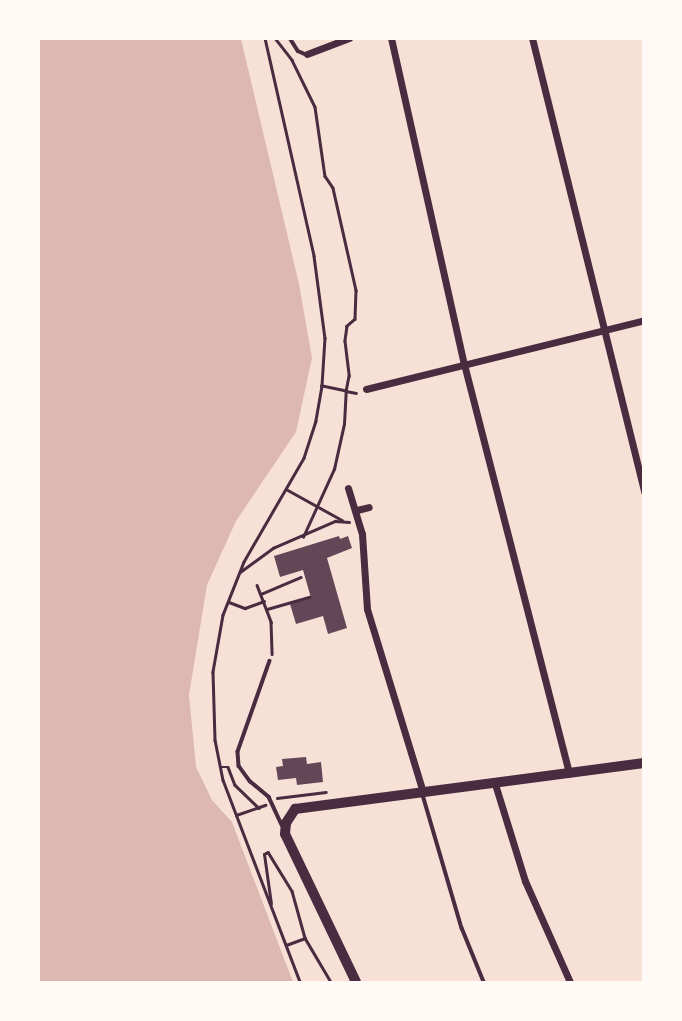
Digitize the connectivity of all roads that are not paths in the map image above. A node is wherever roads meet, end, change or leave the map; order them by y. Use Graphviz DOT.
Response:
graph roads {
  1 [pos="290,38"];
  2 [pos="349,38"];
  3 [pos="391,38"];
  4 [pos="532,38"];
  5 [pos="307,54"];
  6 [pos="643,320"];
  7 [pos="603,330"];
  8 [pos="464,363"];
  9 [pos="366,389"];
  10 [pos="348,488"];
  11 [pos="643,492"];
  12 [pos="369,507"];
  13 [pos="357,510"];
  14 [pos="270,661"];
  15 [pos="643,763"];
  16 [pos="569,775"];
  17 [pos="495,785"];
  18 [pos="423,792"];
  19 [pos="285,834"];
  20 [pos="355,982"];
  21 [pos="484,982"];
  22 [pos="570,982"];
  1 -- 5 [label="lane"];
  2 -- 5 [label="street"];
  3 -- 8 [label="street"];
  4 -- 7 [label="street"];
  6 -- 7 [label="street"];
  7 -- 8 [label="street"];
  7 -- 11 [label="street"];
  8 -- 9 [label="street"];
  8 -- 16 [label="street"];
  10 -- 13 [label="street"];
  12 -- 13 [label="street"];
  13 -- 18 [label="street"];
  14 -- 19 [label="lane"];
  15 -- 16 [label="main road"];
  16 -- 17 [label="main road"];
  17 -- 18 [label="main road"];
  17 -- 22 [label="street"];
  18 -- 19 [label="main road"];
  18 -- 21 [label="lane"];
  19 -- 20 [label="main road"];
}
